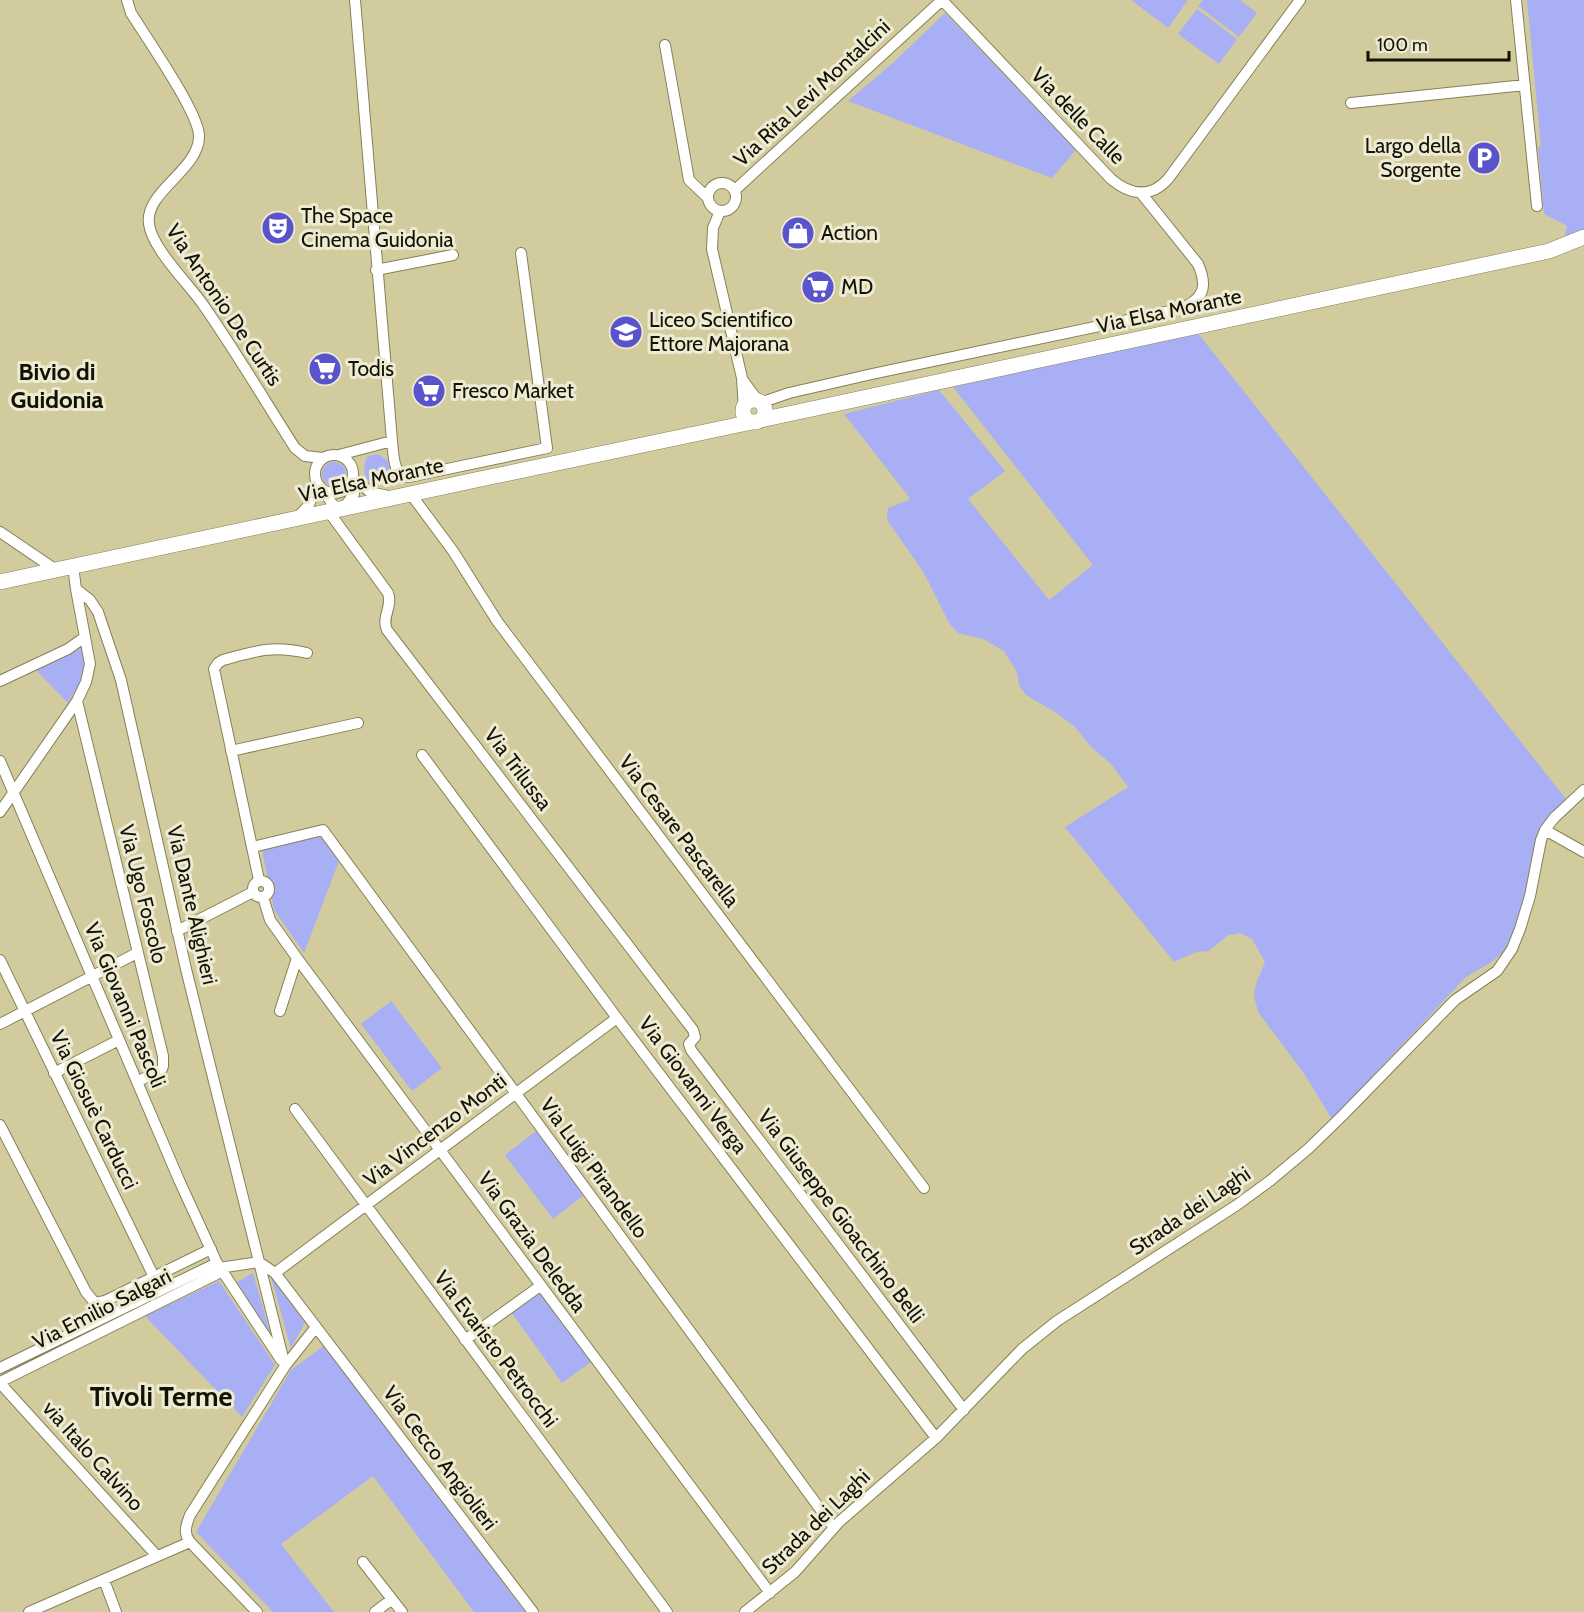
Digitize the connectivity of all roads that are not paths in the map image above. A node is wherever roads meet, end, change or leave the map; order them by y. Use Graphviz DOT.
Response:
graph roads {
  1 [pos="127,0"];
  2 [pos="355,0"];
  3 [pos="942,0"];
  4 [pos="1300,0"];
  5 [pos="1516,0"];
  6 [pos="665,45"];
  7 [pos="1525,85"];
  8 [pos="1351,103"];
  9 [pos="735,190"];
  10 [pos="1141,194"];
  11 [pos="708,198"];
  12 [pos="1537,207"];
  13 [pos="720,211"];
  14 [pos="1584,237"];
  15 [pos="521,253"];
  16 [pos="453,255"];
  17 [pos="376,270"];
  18 [pos="742,378"];
  19 [pos="759,402"];
  20 [pos="752,417"];
  21 [pos="392,441"];
  22 [pos="362,448"];
  23 [pos="339,455"];
  24 [pos="323,458"];
  25 [pos="353,474"];
  26 [pos="320,486"];
  27 [pos="410,493"];
  28 [pos="392,497"];
  29 [pos="336,510"];
  30 [pos="296,518"];
  31 [pos="0,532"];
  32 [pos="73,566"];
  33 [pos="56,570"];
  34 [pos="0,582"];
  35 [pos="76,588"];
  36 [pos="85,637"];
  37 [pos="307,653"];
  38 [pos="0,681"];
  39 [pos="77,701"];
  40 [pos="358,723"];
  41 [pos="231,751"];
  42 [pos="422,755"];
  43 [pos="0,761"];
  44 [pos="1584,790"];
  45 [pos="14,792"];
  46 [pos="0,812"];
  47 [pos="1545,830"];
  48 [pos="253,847"];
  49 [pos="1584,852"];
  50 [pos="258,895"];
  51 [pos="177,931"];
  52 [pos="137,953"];
  53 [pos="297,958"];
  54 [pos="0,960"];
  55 [pos="92,976"];
  56 [pos="24,1011"];
  57 [pos="280,1011"];
  58 [pos="617,1018"];
  59 [pos="0,1024"];
  60 [pos="119,1040"];
  61 [pos="689,1044"];
  62 [pos="54,1073"];
  63 [pos="137,1082"];
  64 [pos="515,1094"];
  65 [pos="295,1109"];
  66 [pos="0,1125"];
  67 [pos="440,1149"];
  68 [pos="924,1188"];
  69 [pos="366,1206"];
  70 [pos="211,1249"];
  71 [pos="259,1262"];
  72 [pos="219,1267"];
  73 [pos="275,1273"];
  74 [pos="154,1277"];
  75 [pos="540,1286"];
  76 [pos="316,1327"];
  77 [pos="465,1340"];
  78 [pos="285,1366"];
  79 [pos="0,1368"];
  80 [pos="0,1383"];
  81 [pos="964,1410"];
  82 [pos="936,1437"];
  83 [pos="190,1515"];
  84 [pos="834,1528"];
  85 [pos="190,1542"];
  86 [pos="167,1550"];
  87 [pos="157,1556"];
  88 [pos="363,1562"];
  89 [pos="104,1580"];
  90 [pos="770,1593"];
  91 [pos="392,1599"];
  92 [pos="29,1612"];
  93 [pos="116,1612"];
  94 [pos="257,1612"];
  95 [pos="375,1612"];
  96 [pos="402,1612"];
  97 [pos="533,1612"];
  98 [pos="667,1612"];
  99 [pos="745,1612"];
  1 -- 24 [label="street, Via Antonio De Curtis"];
  2 -- 17 [label="street"];
  3 -- 9 [label="street, Via Rita Levi Montalcini"];
  3 -- 10 [label="street, Via delle Calle"];
  4 -- 10 [label="street"];
  5 -- 7 [label="street"];
  6 -- 11 [label="street"];
  7 -- 8 [label="street"];
  7 -- 12 [label="street"];
  9 -- 11 [label="street, Via Rita Levi Montalcini"];
  9 -- 13 [label="street, Via Rita Levi Montalcini"];
  10 -- 19 [label="street"];
  11 -- 13 [label="street"];
  13 -- 18 [label="street, Via Rita Levi Montalcini"];
  14 -- 20 [label="street, Via Elsa Morante"];
  15 -- 21 [label="street"];
  16 -- 17 [label="street"];
  17 -- 21 [label="street"];
  18 -- 19 [label="street"];
  18 -- 20 [label="street, Via Rita Levi Montalcini"];
  19 -- 20 [label="street"];
  20 -- 27 [label="street, Via Elsa Morante"];
  21 -- 22 [label="street"];
  22 -- 23 [label="street"];
  22 -- 25 [label="street"];
  23 -- 24 [label="street"];
  23 -- 25 [label="street"];
  24 -- 26 [label="street"];
  25 -- 26 [label="street"];
  25 -- 28 [label="street"];
  25 -- 29 [label="street"];
  26 -- 29 [label="street"];
  26 -- 30 [label="street"];
  27 -- 28 [label="street, Via Elsa Morante"];
  27 -- 68 [label="street, Via Cesare Pascarella"];
  28 -- 29 [label="street, Via Elsa Morante"];
  29 -- 30 [label="street, Via Elsa Morante"];
  29 -- 61 [label="street, Via Trilussa"];
  30 -- 32 [label="street, Via Elsa Morante"];
  31 -- 33 [label="street"];
  32 -- 33 [label="street, Via Elsa Morante"];
  32 -- 35 [label="street"];
  33 -- 34 [label="street, Via Elsa Morante"];
  35 -- 36 [label="street"];
  35 -- 51 [label="street, Via Dante Alighieri"];
  36 -- 38 [label="street"];
  36 -- 39 [label="street"];
  37 -- 41 [label="street"];
  39 -- 45 [label="street"];
  39 -- 52 [label="street, Via Ugo Foscolo"];
  40 -- 41 [label="street"];
  41 -- 48 [label="street"];
  42 -- 58 [label="street, Via Giovanni Verga"];
  43 -- 45 [label="street, Via Giovanni Pascoli"];
  44 -- 47 [label="street, Strada dei Laghi"];
  45 -- 46 [label="street"];
  45 -- 55 [label="street, Via Giovanni Pascoli"];
  47 -- 49 [label="street"];
  47 -- 81 [label="street, Strada dei Laghi"];
  48 -- 50 [label="street"];
  48 -- 64 [label="street, Via Luigi Pirandello"];
  50 -- 51 [label="street"];
  50 -- 53 [label="street, Via Grazia Deledda"];
  51 -- 71 [label="street, Via Dante Alighieri"];
  52 -- 55 [label="street"];
  52 -- 63 [label="street, Via Ugo Foscolo"];
  53 -- 57 [label="street"];
  53 -- 67 [label="street, Via Grazia Deledda"];
  54 -- 56 [label="street, Via Giosuè Carducci"];
  55 -- 56 [label="street"];
  55 -- 60 [label="street, Via Giovanni Pascoli"];
  56 -- 59 [label="street"];
  56 -- 62 [label="street, Via Giosuè Carducci"];
  58 -- 64 [label="street, Via Vincenzo Monti"];
  58 -- 82 [label="street, Via Giovanni Verga"];
  60 -- 62 [label="street"];
  60 -- 63 [label="street, Via Giovanni Pascoli"];
  61 -- 81 [label="street, Via Giuseppe Gioacchino Belli"];
  62 -- 74 [label="street, Via Giosuè Carducci"];
  63 -- 70 [label="street, Via Giovanni Pascoli"];
  64 -- 67 [label="street, Via Vincenzo Monti"];
  64 -- 84 [label="street, Via Luigi Pirandello"];
  65 -- 69 [label="street, Via Evaristo Petrocchi"];
  66 -- 74 [label="street"];
  67 -- 69 [label="street, Via Vincenzo Monti"];
  67 -- 75 [label="street, Via Grazia Deledda"];
  69 -- 73 [label="street, Via Vincenzo Monti"];
  69 -- 77 [label="street, Via Evaristo Petrocchi"];
  70 -- 72 [label="street, Via Giovanni Pascoli"];
  70 -- 74 [label="street"];
  71 -- 72 [label="street"];
  71 -- 73 [label="street, Via Cecco Angiolieri"];
  71 -- 78 [label="street, Via Dante Alighieri"];
  72 -- 78 [label="street, Via Giovanni Pascoli"];
  72 -- 79 [label="street, Via Emilio Salgari"];
  72 -- 80 [label="street, Via Emilio Salgari"];
  73 -- 76 [label="street, Via Cecco Angiolieri"];
  75 -- 77 [label="street"];
  75 -- 90 [label="street, Via Grazia Deledda"];
  76 -- 78 [label="street"];
  76 -- 97 [label="street, Via Cecco Angiolieri"];
  77 -- 98 [label="street, Via Evaristo Petrocchi"];
  78 -- 83 [label="street"];
  80 -- 87 [label="street, via Italo Calvino"];
  81 -- 82 [label="street, Strada dei Laghi"];
  82 -- 84 [label="street, Strada dei Laghi"];
  83 -- 85 [label="street"];
  83 -- 86 [label="street"];
  84 -- 90 [label="street, Strada dei Laghi"];
  85 -- 86 [label="street"];
  85 -- 94 [label="street"];
  86 -- 87 [label="street"];
  87 -- 89 [label="street"];
  88 -- 91 [label="street"];
  89 -- 92 [label="street"];
  89 -- 93 [label="street"];
  90 -- 99 [label="street, Strada dei Laghi"];
  91 -- 95 [label="street"];
  91 -- 96 [label="street"];
}
